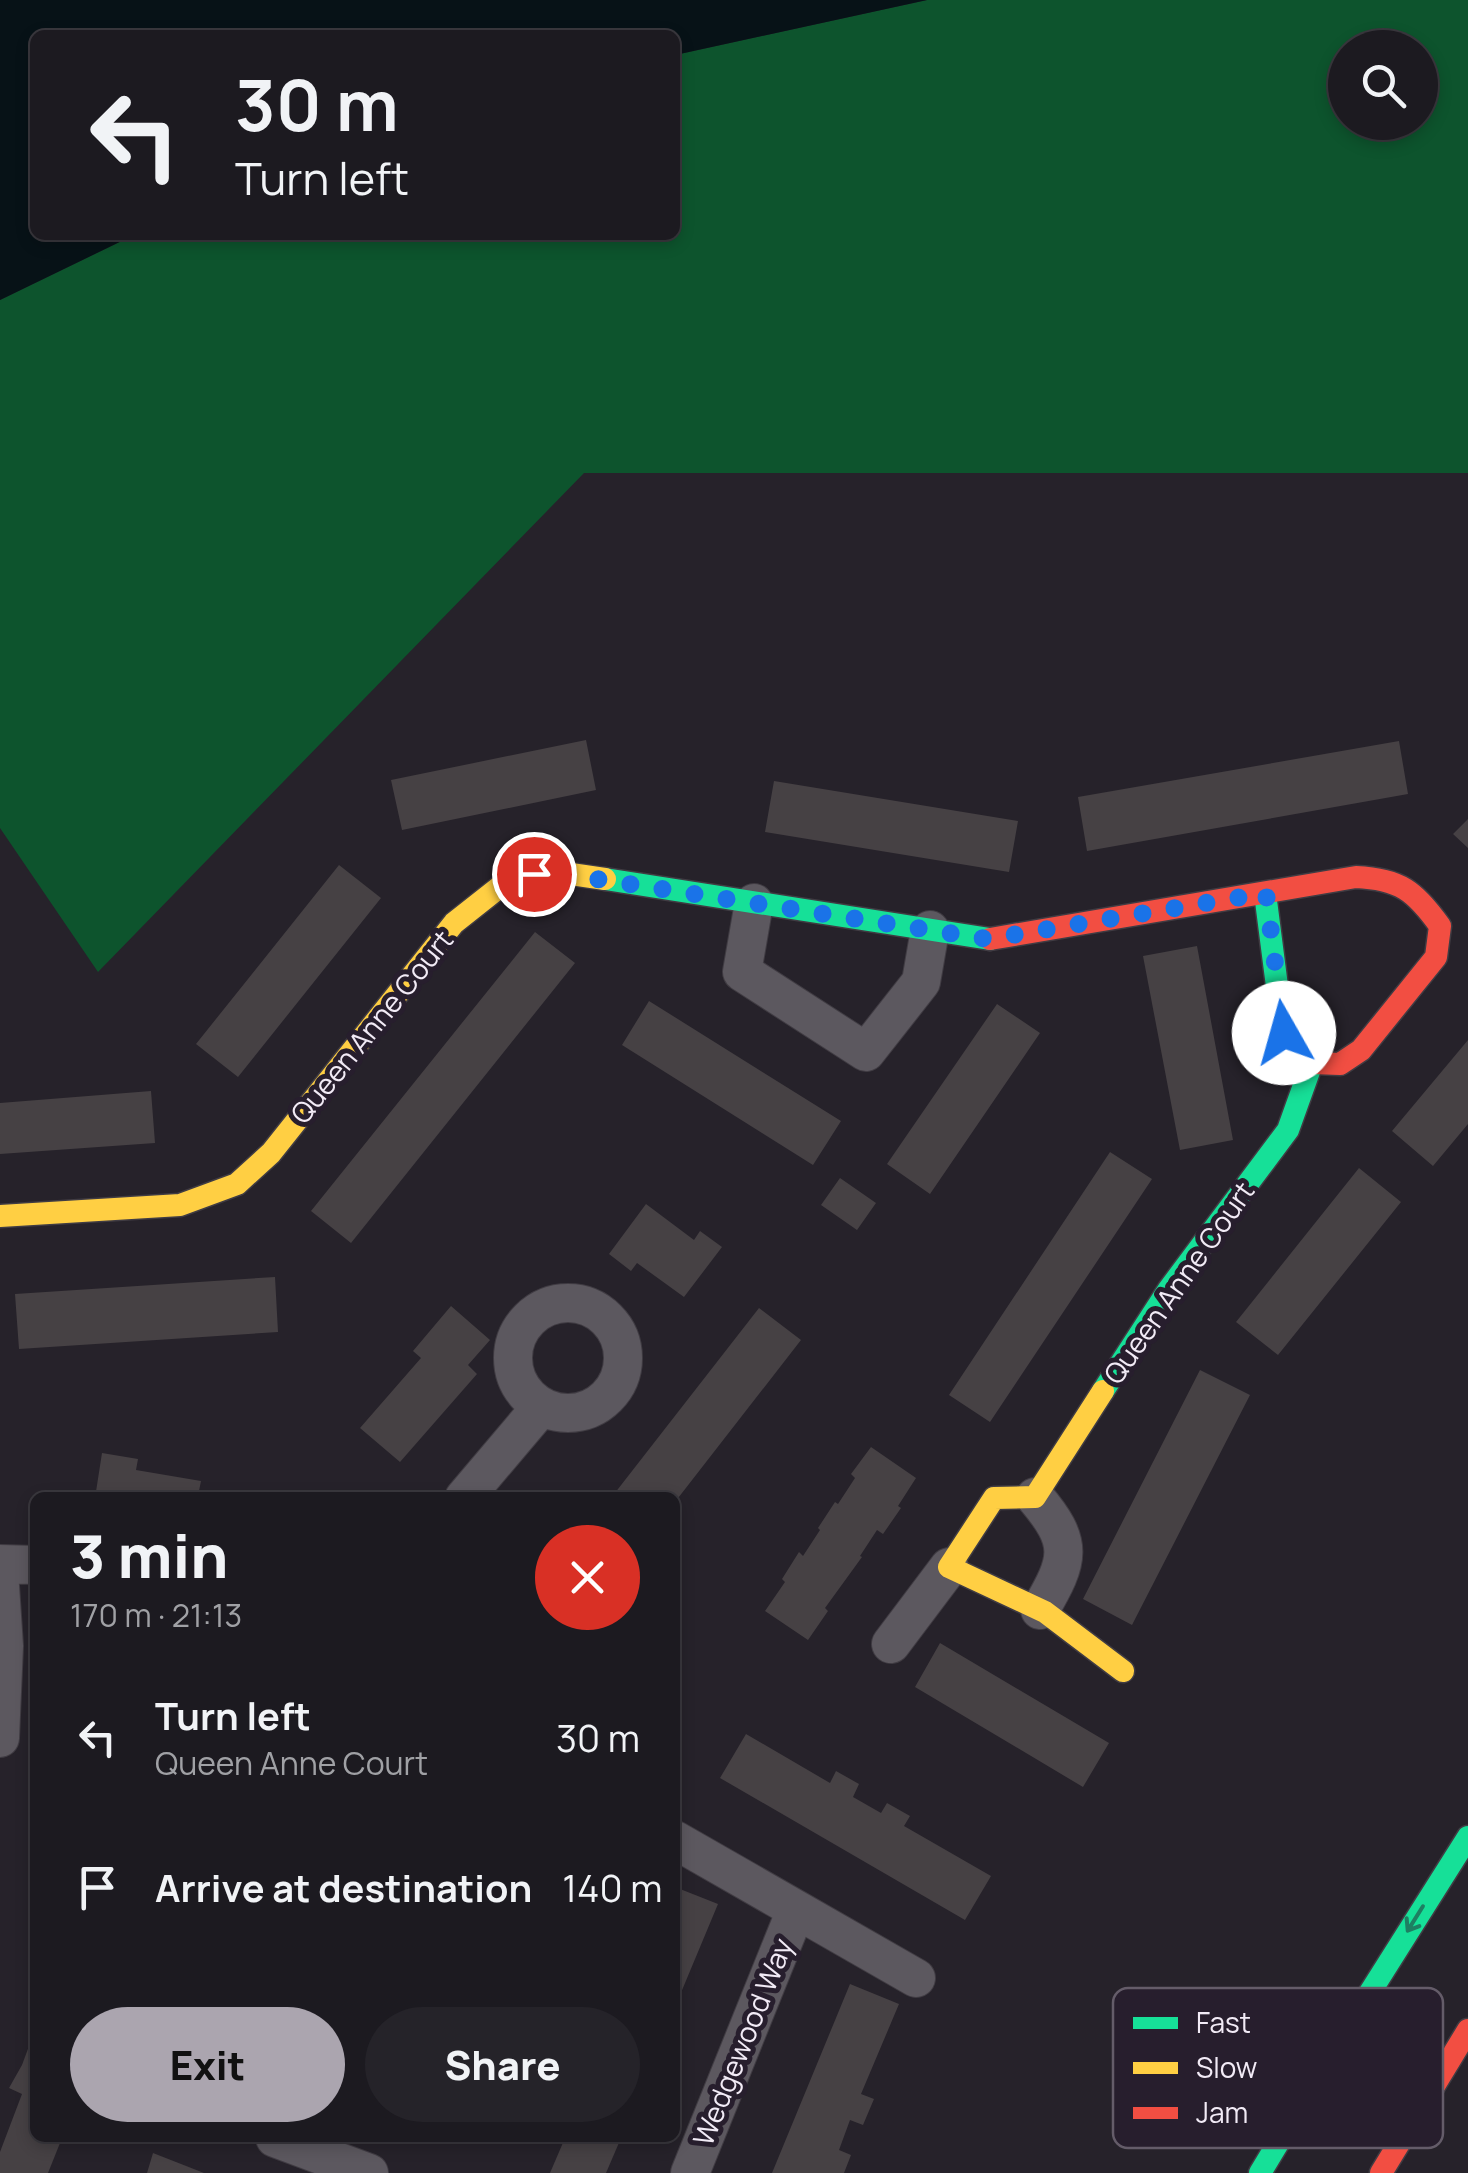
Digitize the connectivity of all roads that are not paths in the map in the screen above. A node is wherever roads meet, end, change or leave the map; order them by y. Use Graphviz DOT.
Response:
graph roads {
  1 [pos="1266,893"];
  2 [pos="754,903"];
  3 [pos="930,930"];
  4 [pos="1312,1063"];
  5 [pos="0,1216"];
  6 [pos="541,1407"];
  7 [pos="469,1492"];
  8 [pos="1034,1496"];
  9 [pos="0,1564"];
  10 [pos="30,1565"];
  11 [pos="949,1567"];
  12 [pos="0,1586"];
  13 [pos="1040,1610"];
  14 [pos="891,1644"];
  15 [pos="1123,1671"];
  16 [pos="0,1738"];
  17 [pos="1468,1837"];
  18 [pos="680,1843"];
  19 [pos="796,1910"];
  20 [pos="916,1978"];
  21 [pos="1373,1988"];
  22 [pos="1468,2030"];
  23 [pos="1443,2071"];
  24 [pos="296,2142"];
  25 [pos="1275,2148"];
  26 [pos="1396,2148"];
  27 [pos="369,2173"];
  28 [pos="690,2173"];
  29 [pos="1260,2173"];
  30 [pos="1381,2173"];
  1 -- 3 [label="main road, Queen Anne Court"];
  1 -- 4 [label="main road"];
  1 -- 4 [label="main road, Queen Anne Court"];
  2 -- 3 [label="main road, Queen Anne Court"];
  2 -- 3 [label="street"];
  2 -- 5 [label="main road, Queen Anne Court"];
  4 -- 8 [label="main road, Queen Anne Court"];
  6 -- 7 [label="street"];
  8 -- 11 [label="main road"];
  8 -- 13 [label="street"];
  9 -- 10 [label="street"];
  11 -- 13 [label="main road"];
  11 -- 14 [label="street"];
  12 -- 16 [label="street"];
  13 -- 15 [label="main road"];
  17 -- 21 [label="main road, one-way"];
  18 -- 19 [label="street, Wedgewood Way"];
  19 -- 20 [label="street, Wedgewood Way"];
  19 -- 28 [label="street, Wedgewood Way"];
  22 -- 23 [label="main road"];
  24 -- 27 [label="street"];
  25 -- 29 [label="main road, one-way"];
  26 -- 30 [label="main road"];
}
